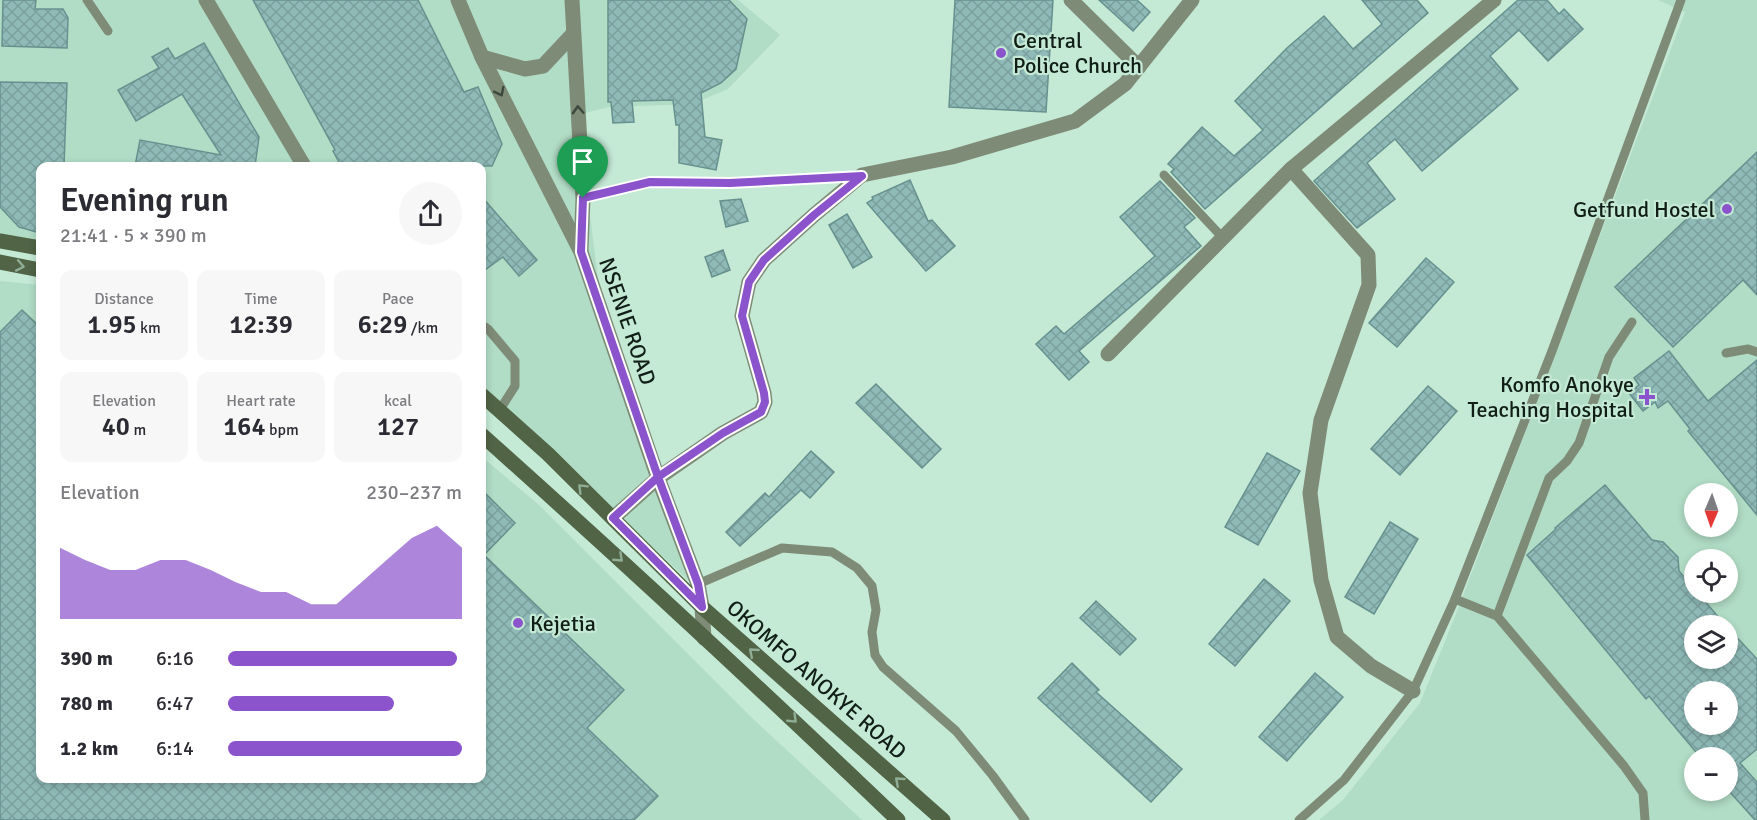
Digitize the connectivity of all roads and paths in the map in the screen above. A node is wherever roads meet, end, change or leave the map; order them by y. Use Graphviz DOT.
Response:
graph roads {
  1 [pos="87,0"];
  2 [pos="206,0"];
  3 [pos="458,0"];
  4 [pos="572,0"];
  5 [pos="1071,0"];
  6 [pos="1192,0"];
  7 [pos="1494,0"];
  8 [pos="1681,0"];
  9 [pos="108,31"];
  10 [pos="573,34"];
  11 [pos="482,57"];
  12 [pos="1139,67"];
  13 [pos="302,162"];
  14 [pos="1291,169"];
  15 [pos="1164,175"];
  16 [pos="862,176"];
  17 [pos="583,198"];
  18 [pos="1222,237"];
  19 [pos="0,241"];
  20 [pos="36,247"];
  21 [pos="581,252"];
  22 [pos="0,262"];
  23 [pos="36,269"];
  24 [pos="1632,322"];
  25 [pos="486,328"];
  26 [pos="1757,352"];
  27 [pos="1726,353"];
  28 [pos="1108,354"];
  29 [pos="486,399"];
  30 [pos="499,411"];
  31 [pos="486,439"];
  32 [pos="658,477"];
  33 [pos="613,518"];
  34 [pos="698,584"];
  35 [pos="1455,599"];
  36 [pos="702,607"];
  37 [pos="1497,616"];
  38 [pos="704,638"];
  39 [pos="1413,691"];
  40 [pos="898,820"];
  41 [pos="943,820"];
  42 [pos="1025,820"];
  43 [pos="1299,820"];
  44 [pos="1645,820"];
  1 -- 9 [label="lane"];
  2 -- 13 [label="street"];
  3 -- 11 [label="street, NSENIE ROAD"];
  4 -- 10 [label="street"];
  5 -- 12 [label="street"];
  6 -- 12 [label="street"];
  7 -- 14 [label="street"];
  8 -- 35 [label="lane"];
  10 -- 11 [label="street"];
  17 -- 10 [label="street, one-way"];
  11 -- 21 [label="street, NSENIE ROAD, one-way"];
  12 -- 16 [label="street"];
  14 -- 18 [label="street"];
  14 -- 39 [label="street"];
  15 -- 18 [label="lane"];
  16 -- 17 [label="path"];
  16 -- 32 [label="street"];
  17 -- 21 [label="street"];
  18 -- 28 [label="street"];
  19 -- 20 [label="main road"];
  21 -- 32 [label="street, NSENIE ROAD"];
  22 -- 23 [label="main road, one-way"];
  24 -- 37 [label="lane"];
  25 -- 30 [label="lane"];
  26 -- 27 [label="lane"];
  29 -- 30 [label="main road, OKOMFO ANOKYE ROAD"];
  33 -- 30 [label="main road, OKOMFO ANOKYE ROAD, one-way"];
  31 -- 38 [label="main road, OKOMFO ANOKYE ROAD, one-way"];
  32 -- 33 [label="street"];
  32 -- 34 [label="street, NSENIE ROAD"];
  33 -- 36 [label="main road, OKOMFO ANOKYE ROAD"];
  34 -- 36 [label="street, NSENIE ROAD"];
  34 -- 42 [label="lane"];
  35 -- 37 [label="lane"];
  35 -- 39 [label="lane"];
  36 -- 38 [label="street, NSENIE ROAD"];
  41 -- 36 [label="main road, OKOMFO ANOKYE ROAD, one-way"];
  37 -- 44 [label="lane"];
  38 -- 40 [label="main road, OKOMFO ANOKYE ROAD, one-way"];
  39 -- 43 [label="lane"];
}
